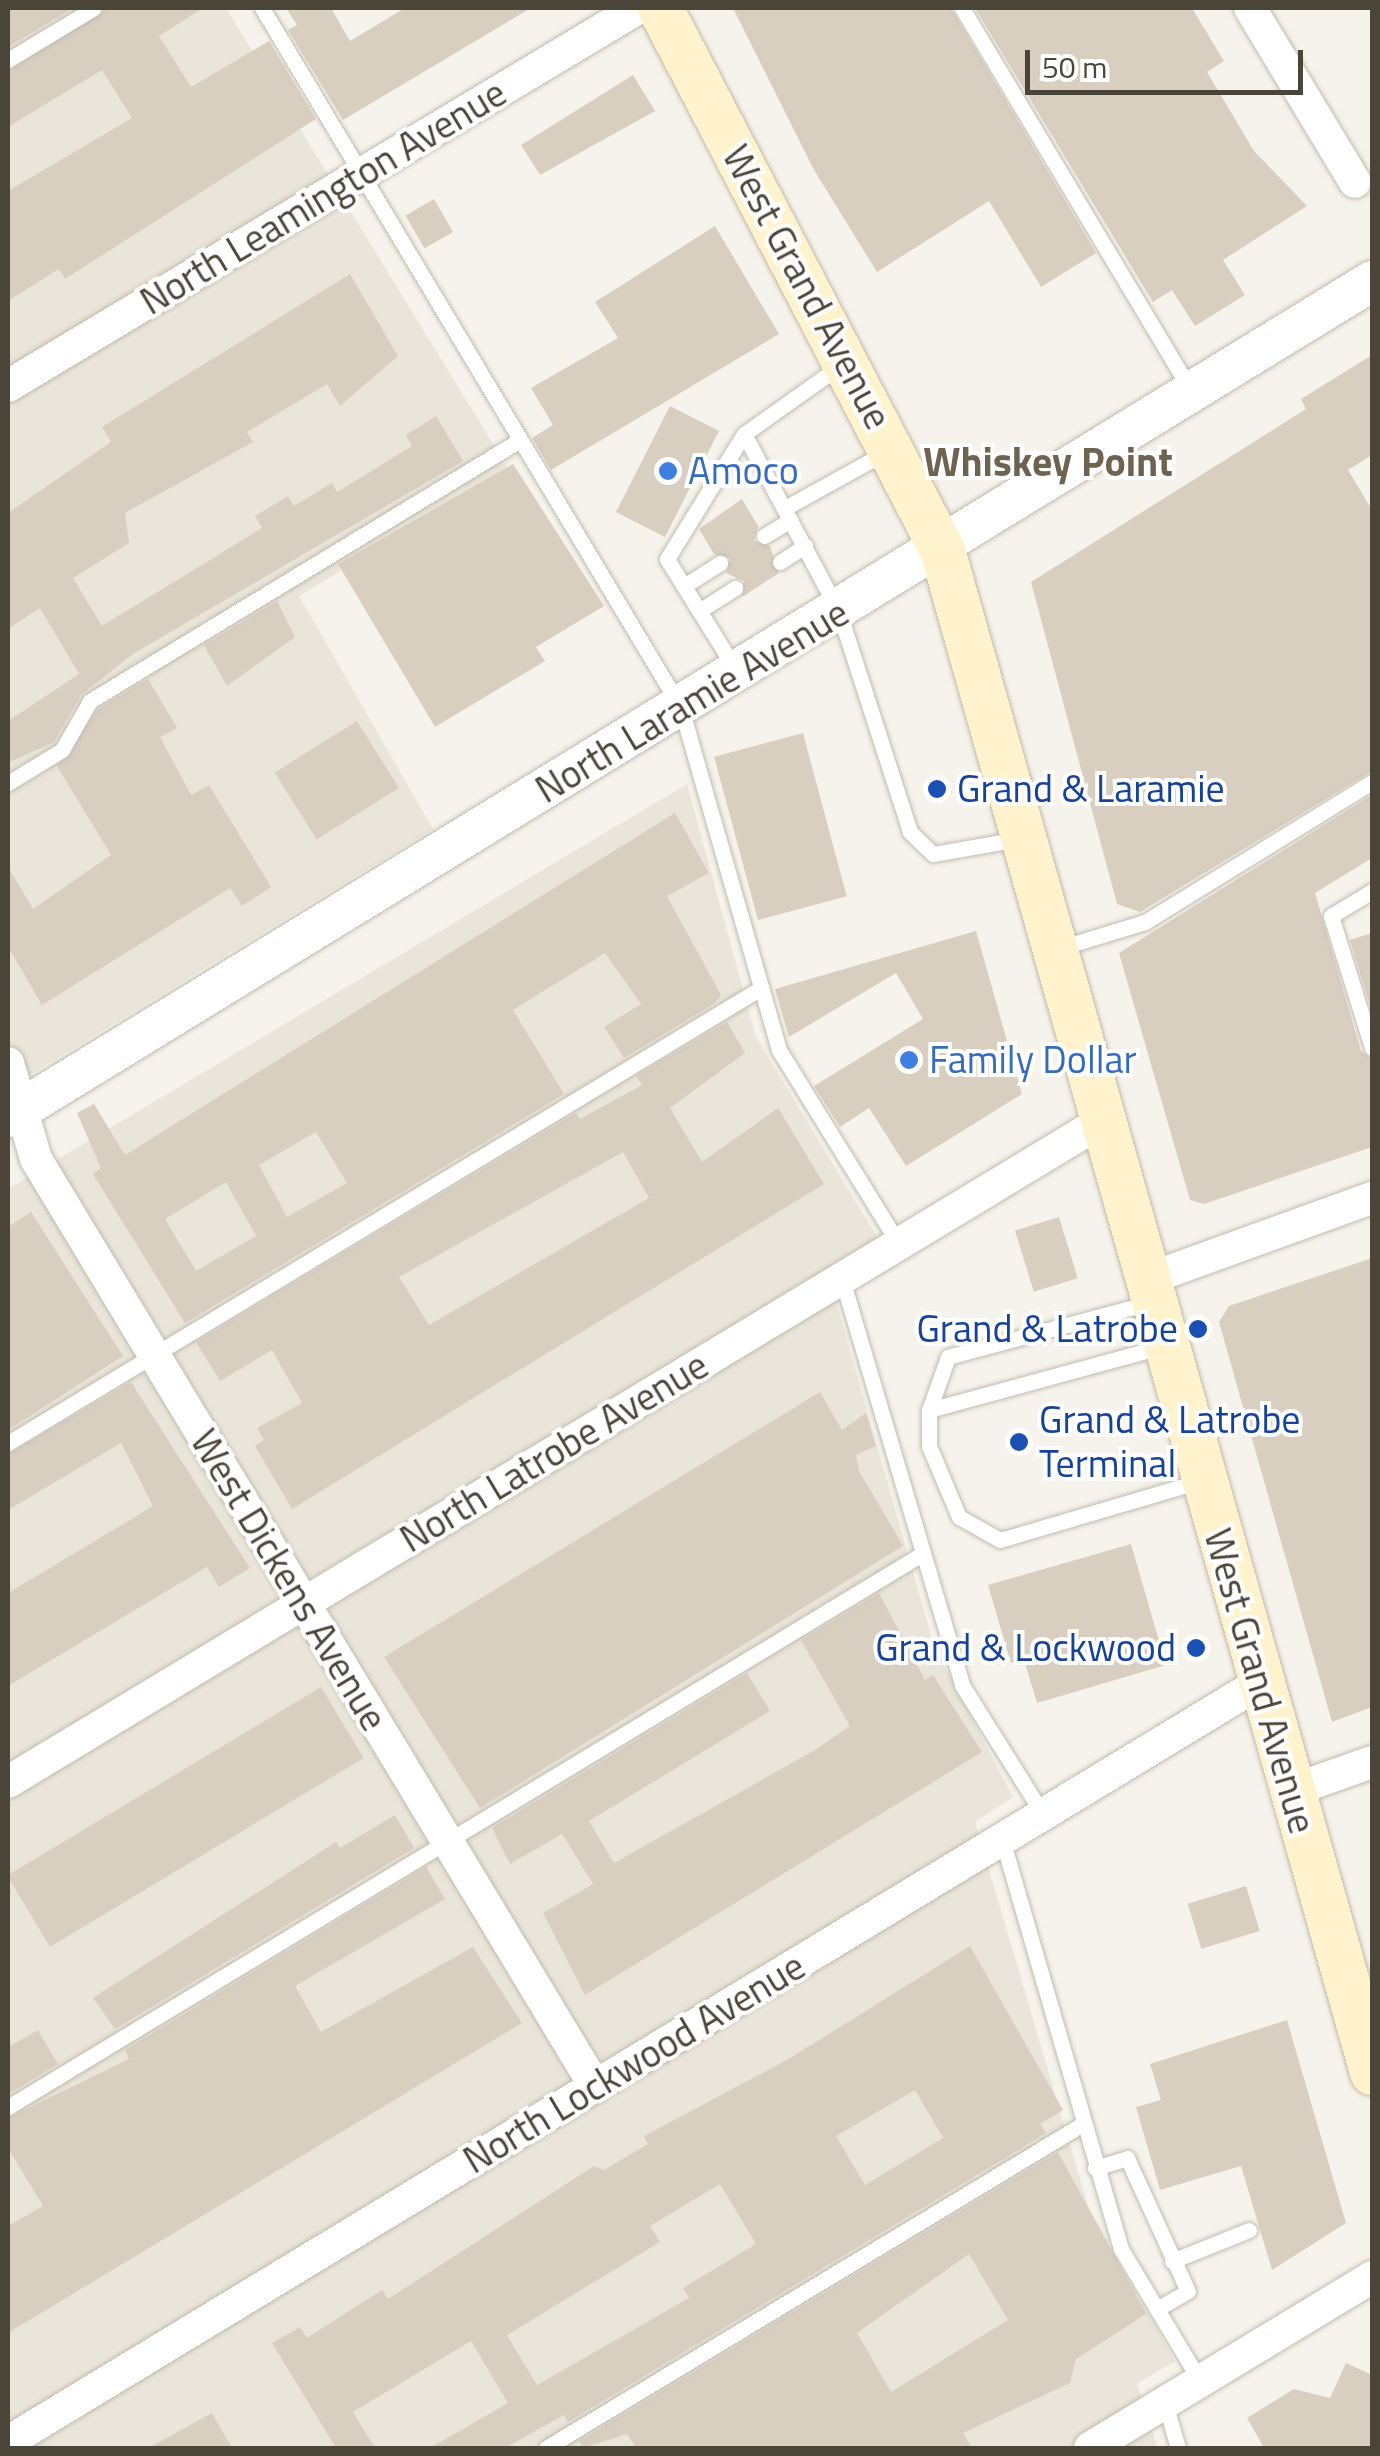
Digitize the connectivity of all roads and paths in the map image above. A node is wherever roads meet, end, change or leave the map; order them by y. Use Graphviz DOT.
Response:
graph roads {
  1 [pos="94,8"];
  2 [pos="262,8"];
  3 [pos="638,8"];
  4 [pos="660,8"];
  5 [pos="962,8"];
  6 [pos="1250,8"];
  7 [pos="8,60"];
  8 [pos="361,174"];
  9 [pos="1356,182"];
  10 [pos="1372,281"];
  11 [pos="848,361"];
  12 [pos="8,386"];
  13 [pos="1192,393"];
  14 [pos="744,434"];
  15 [pos="520,440"];
  16 [pos="892,449"];
  17 [pos="788,514"];
  18 [pos="764,536"];
  19 [pos="805,546"];
  20 [pos="942,550"];
  21 [pos="780,562"];
  22 [pos="720,564"];
  23 [pos="684,586"];
  24 [pos="735,588"];
  25 [pos="700,611"];
  26 [pos="839,612"];
  27 [pos="738,674"];
  28 [pos="680,708"];
  29 [pos="1372,782"];
  30 [pos="8,783"];
  31 [pos="1022,838"];
  32 [pos="1372,891"];
  33 [pos="1053,950"];
  34 [pos="761,988"];
  35 [pos="1372,1048"];
  36 [pos="8,1063"];
  37 [pos="15,1112"];
  38 [pos="1101,1122"];
  39 [pos="1372,1198"];
  40 [pos="899,1244"];
  41 [pos="842,1278"];
  42 [pos="1148,1291"];
  43 [pos="1164,1346"];
  44 [pos="153,1355"];
  45 [pos="929,1410"];
  46 [pos="8,1444"];
  47 [pos="1201,1481"];
  48 [pos="922,1554"];
  49 [pos="303,1604"];
  50 [pos="1260,1683"];
  51 [pos="1372,1762"];
  52 [pos="8,1782"];
  53 [pos="1293,1790"];
  54 [pos="1043,1814"];
  55 [pos="1002,1839"];
  56 [pos="446,1841"];
  57 [pos="1372,2072"];
  58 [pos="595,2086"];
  59 [pos="8,2107"];
  60 [pos="1081,2124"];
  61 [pos="1095,2168"];
  62 [pos="1249,2230"];
  63 [pos="1172,2261"];
  64 [pos="1372,2276"];
  65 [pos="1157,2308"];
  66 [pos="1200,2382"];
  67 [pos="1165,2403"];
  68 [pos="8,2442"];
  69 [pos="546,2448"];
  70 [pos="1090,2448"];
  71 [pos="1178,2448"];
  1 -- 7 [label="lane"];
  2 -- 8 [label="lane"];
  3 -- 8 [label="street, North Leamington Avenue"];
  4 -- 11 [label="main road, West Grand Avenue"];
  5 -- 13 [label="lane"];
  6 -- 9 [label="street"];
  8 -- 12 [label="street, North Leamington Avenue"];
  8 -- 15 [label="lane"];
  10 -- 13 [label="street, North Laramie Avenue"];
  11 -- 14 [label="lane"];
  11 -- 16 [label="main road, West Grand Avenue"];
  13 -- 20 [label="street, North Laramie Avenue"];
  14 -- 17 [label="lane"];
  14 -- 23 [label="lane"];
  15 -- 28 [label="lane"];
  15 -- 30 [label="lane"];
  16 -- 17 [label="lane"];
  16 -- 20 [label="main road, West Grand Avenue"];
  17 -- 18 [label="lane"];
  17 -- 19 [label="lane"];
  19 -- 21 [label="lane"];
  19 -- 26 [label="lane"];
  20 -- 26 [label="street, North Laramie Avenue"];
  20 -- 31 [label="main road, West Grand Avenue"];
  22 -- 23 [label="lane"];
  23 -- 25 [label="lane"];
  24 -- 25 [label="lane"];
  25 -- 27 [label="lane"];
  26 -- 27 [label="street, North Laramie Avenue"];
  26 -- 31 [label="lane"];
  27 -- 28 [label="street, North Laramie Avenue"];
  28 -- 34 [label="lane"];
  28 -- 37 [label="street, North Laramie Avenue"];
  29 -- 33 [label="lane"];
  31 -- 33 [label="main road, West Grand Avenue"];
  32 -- 35 [label="lane"];
  33 -- 38 [label="main road, West Grand Avenue"];
  34 -- 40 [label="lane"];
  34 -- 44 [label="lane"];
  36 -- 37 [label="street, West Dickens Avenue"];
  37 -- 44 [label="street, West Dickens Avenue"];
  38 -- 40 [label="street, North Latrobe Avenue"];
  38 -- 42 [label="main road, West Grand Avenue"];
  39 -- 42 [label="street"];
  40 -- 41 [label="street, North Latrobe Avenue"];
  41 -- 48 [label="lane"];
  41 -- 49 [label="street, North Latrobe Avenue"];
  42 -- 43 [label="main road, West Grand Avenue"];
  42 -- 45 [label="lane"];
  43 -- 45 [label="lane"];
  43 -- 47 [label="main road, West Grand Avenue"];
  44 -- 46 [label="lane"];
  44 -- 49 [label="street, West Dickens Avenue"];
  45 -- 47 [label="lane"];
  47 -- 50 [label="main road, West Grand Avenue"];
  48 -- 54 [label="lane"];
  48 -- 56 [label="lane"];
  49 -- 52 [label="street, North Latrobe Avenue"];
  49 -- 56 [label="street, West Dickens Avenue"];
  50 -- 53 [label="main road, West Grand Avenue"];
  50 -- 54 [label="street, North Lockwood Avenue"];
  51 -- 53 [label="street"];
  53 -- 57 [label="main road, West Grand Avenue"];
  54 -- 55 [label="street, North Lockwood Avenue"];
  55 -- 58 [label="street, North Lockwood Avenue"];
  55 -- 60 [label="lane"];
  56 -- 58 [label="street, West Dickens Avenue"];
  56 -- 59 [label="lane"];
  58 -- 68 [label="street, North Lockwood Avenue"];
  60 -- 61 [label="lane"];
  60 -- 69 [label="lane"];
  61 -- 63 [label="lane"];
  61 -- 65 [label="lane"];
  62 -- 63 [label="lane"];
  63 -- 65 [label="lane"];
  64 -- 66 [label="street"];
  65 -- 66 [label="lane"];
  66 -- 67 [label="street"];
  67 -- 70 [label="street"];
  67 -- 71 [label="lane"];
}
